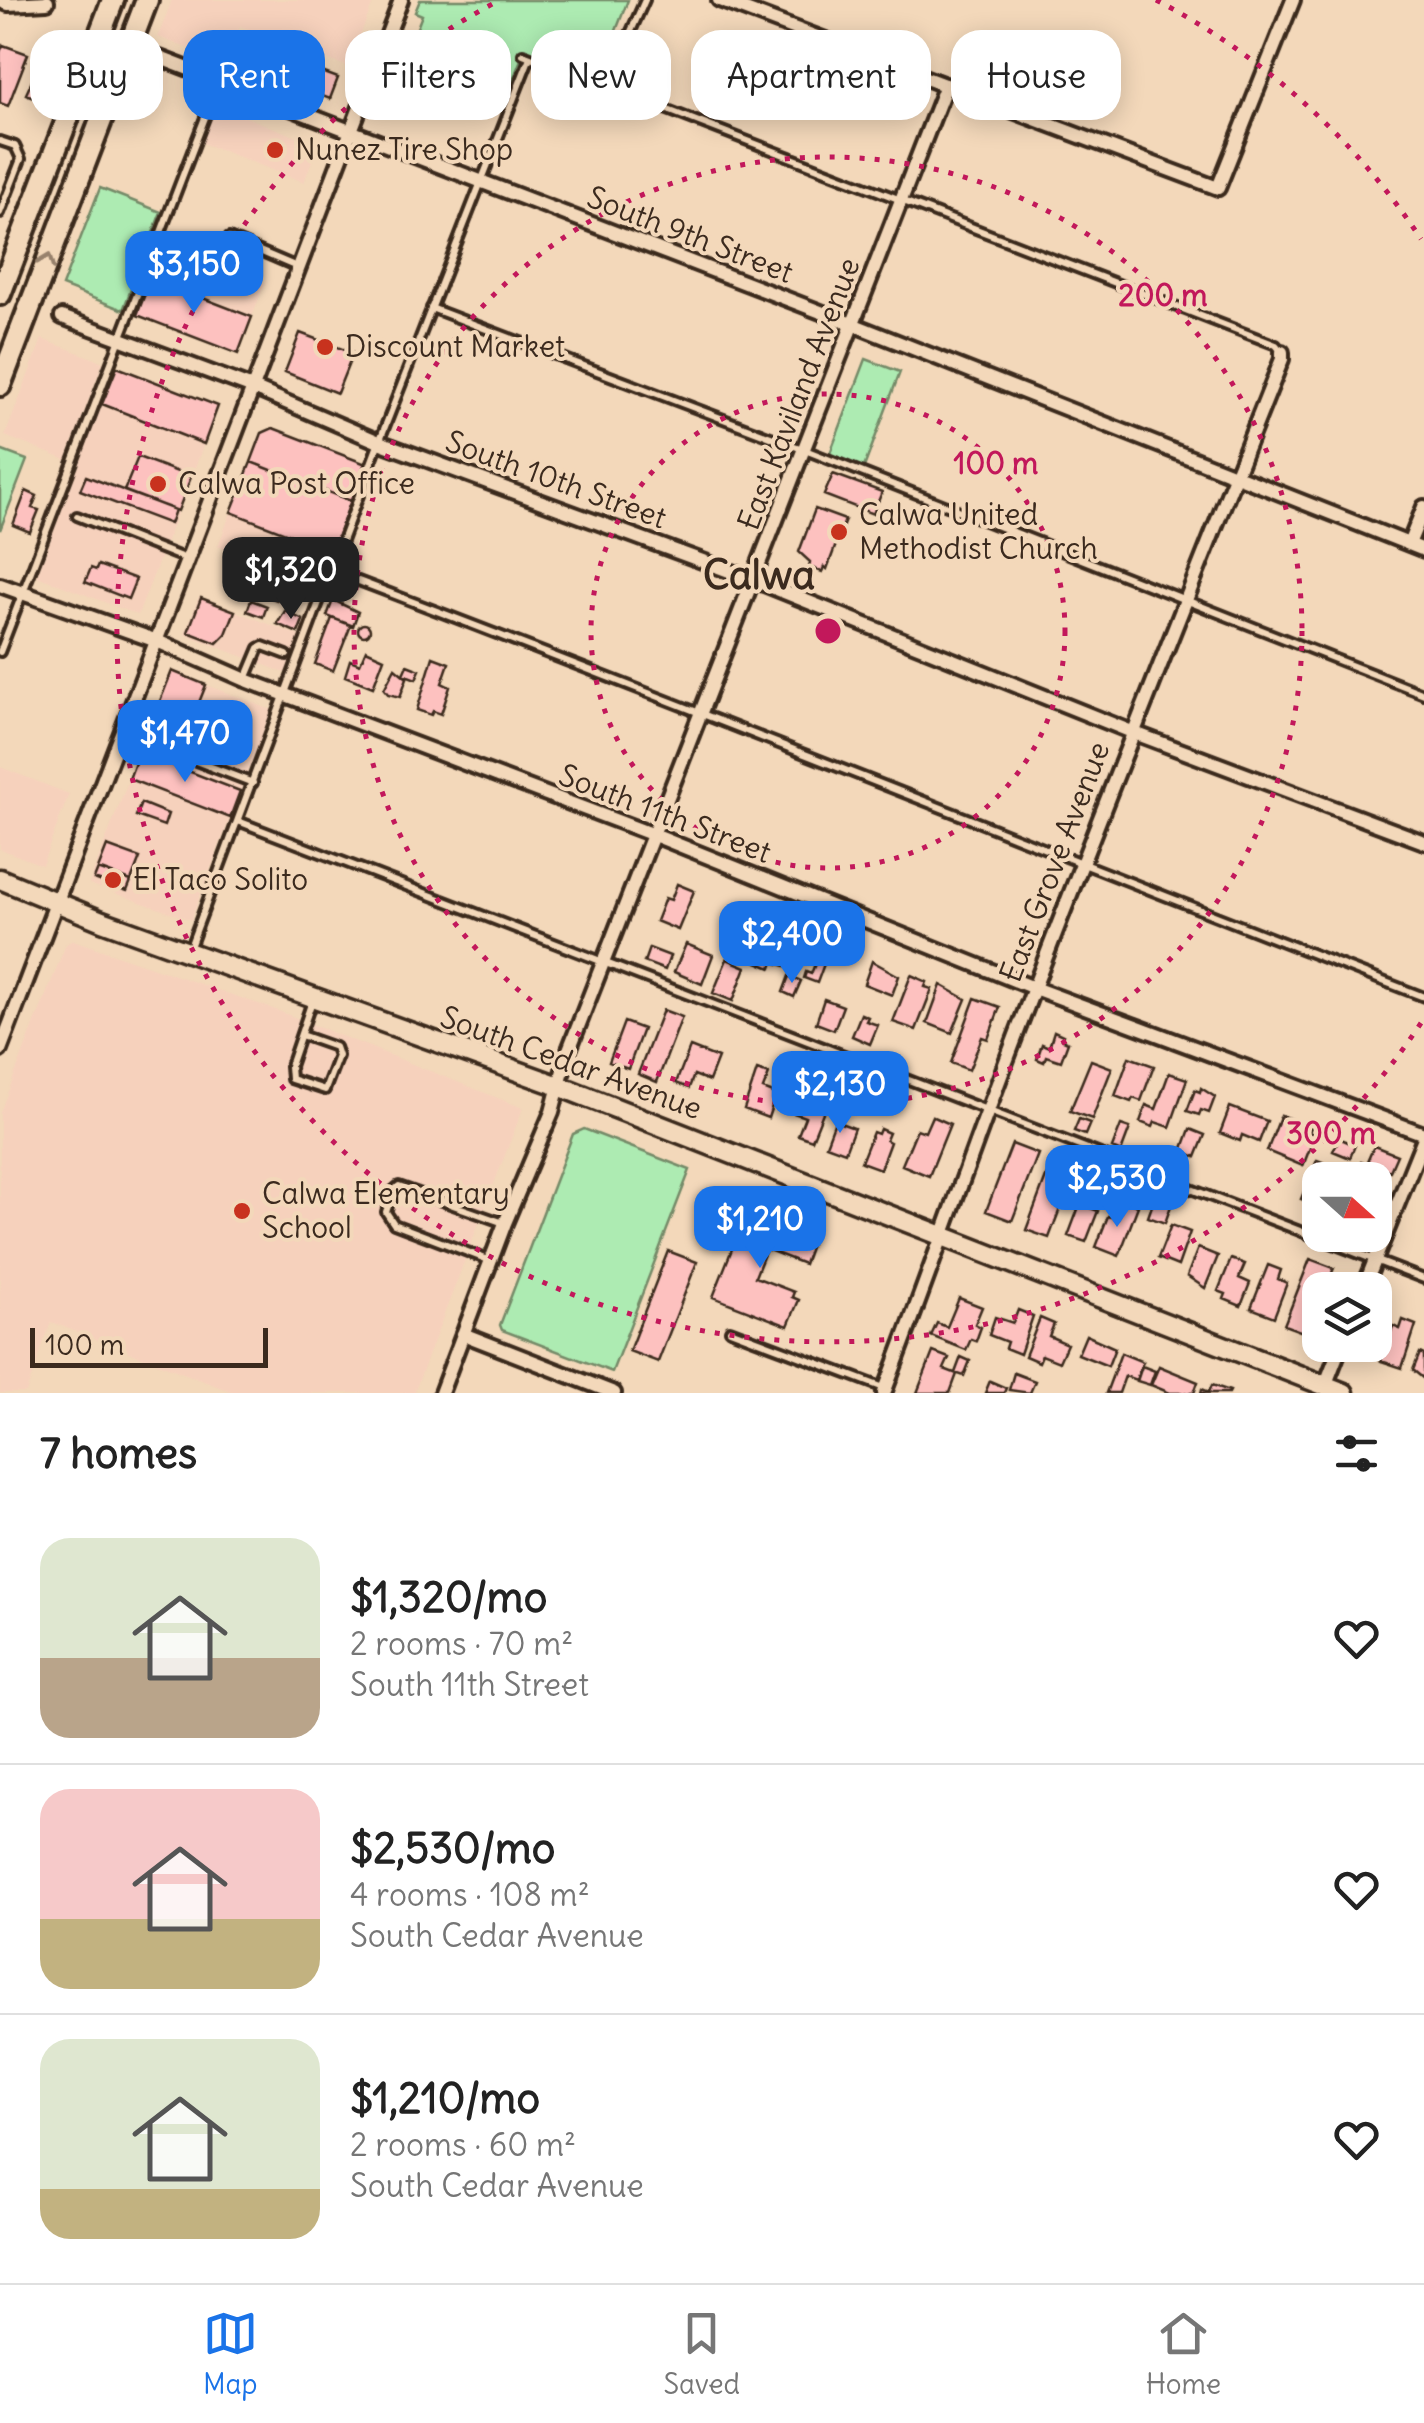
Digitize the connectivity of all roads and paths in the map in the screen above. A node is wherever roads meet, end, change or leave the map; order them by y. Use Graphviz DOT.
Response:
graph roads {
  1 [pos="113,0"];
  2 [pos="148,0"];
  3 [pos="401,0"];
  4 [pos="646,0"];
  5 [pos="719,0"];
  6 [pos="1292,0"];
  7 [pos="0,1"];
  8 [pos="47,2"];
  9 [pos="632,30"];
  10 [pos="531,57"];
  11 [pos="946,85"];
  12 [pos="671,112"];
  13 [pos="205,120"];
  14 [pos="324,120"];
  15 [pos="352,131"];
  16 [pos="0,141"];
  17 [pos="482,181"];
  18 [pos="900,201"];
  19 [pos="0,213"];
  20 [pos="229,238"];
  21 [pos="298,267"];
  22 [pos="0,294"];
  23 [pos="431,308"];
  24 [pos="62,317"];
  25 [pos="852,324"];
  26 [pos="121,340"];
  27 [pos="1282,352"];
  28 [pos="0,385"];
  29 [pos="253,388"];
  30 [pos="379,442"];
  31 [pos="804,450"];
  32 [pos="1236,474"];
  33 [pos="1424,507"];
  34 [pos="77,516"];
  35 [pos="1410,544"];
  36 [pos="1424,550"];
  37 [pos="188,559"];
  38 [pos="332,571"];
  39 [pos="754,580"];
  40 [pos="0,584"];
  41 [pos="24,593"];
  42 [pos="1188,600"];
  43 [pos="157,641"];
  44 [pos="0,652"];
  45 [pos="286,655"];
  46 [pos="246,680"];
  47 [pos="1424,694"];
  48 [pos="286,696"];
  49 [pos="703,712"];
  50 [pos="1132,732"];
  51 [pos="121,733"];
  52 [pos="253,783"];
  53 [pos="238,821"];
  54 [pos="654,836"];
  55 [pos="1424,842"];
  56 [pos="1081,864"];
  57 [pos="0,880"];
  58 [pos="58,902"];
  59 [pos="188,952"];
  60 [pos="604,962"];
  61 [pos="1034,988"];
  62 [pos="313,997"];
  63 [pos="1424,997"];
  64 [pos="301,1035"];
  65 [pos="0,1050"];
  66 [pos="560,1086"];
  67 [pos="987,1111"];
  68 [pos="1424,1136"];
  69 [pos="505,1223"];
  70 [pos="944,1234"];
  71 [pos="1375,1260"];
  72 [pos="490,1262"];
  73 [pos="1370,1272"];
  74 [pos="1424,1279"];
  75 [pos="730,1330"];
  76 [pos="463,1334"];
  77 [pos="1334,1362"];
  78 [pos="1325,1386"];
  79 [pos="884,1391"];
  80 [pos="441,1393"];
  81 [pos="614,1393"];
  82 [pos="1344,1393"];
  1 -- 22 [label="main road"];
  28 -- 2 [label="main road, one-way"];
  3 -- 15 [label="street"];
  4 -- 9 [label="lane"];
  5 -- 11 [label="street"];
  6 -- 11 [label="street"];
  7 -- 8 [label="street"];
  10 -- 17 [label="lane"];
  11 -- 18 [label="street, East Kaviland Avenue"];
  12 -- 18 [label="lane"];
  13 -- 26 [label="lane"];
  14 -- 15 [label="street, South 9th Street"];
  15 -- 17 [label="street, South 9th Street"];
  15 -- 21 [label="street"];
  16 -- 19 [label="lane"];
  17 -- 23 [label="lane"];
  17 -- 25 [label="street, South 9th Street"];
  18 -- 25 [label="street, East Kaviland Avenue"];
  18 -- 27 [label="lane"];
  20 -- 21 [label="lane"];
  21 -- 29 [label="street"];
  23 -- 30 [label="lane"];
  23 -- 31 [label="lane"];
  24 -- 26 [label="street, South 10th Street"];
  25 -- 31 [label="street, East Kaviland Avenue"];
  25 -- 32 [label="street, South 9th Street"];
  26 -- 29 [label="street, South 10th Street"];
  26 -- 41 [label="lane"];
  27 -- 32 [label="street, East Grove Avenue"];
  29 -- 30 [label="street, South 10th Street"];
  29 -- 37 [label="street"];
  30 -- 38 [label="lane"];
  30 -- 39 [label="street, South 10th Street"];
  31 -- 39 [label="street, East Kaviland Avenue"];
  31 -- 42 [label="lane"];
  32 -- 35 [label="street, South 9th Street"];
  32 -- 42 [label="street, East Grove Avenue"];
  33 -- 35 [label="street"];
  34 -- 37 [label="lane"];
  35 -- 36 [label="street, South 9th Street"];
  37 -- 43 [label="street"];
  38 -- 48 [label="lane"];
  38 -- 49 [label="lane"];
  39 -- 49 [label="street, East Kaviland Avenue"];
  39 -- 50 [label="street, South 10th Street"];
  40 -- 41 [label="street, South 11th Street"];
  41 -- 43 [label="street, South 11th Street"];
  41 -- 44 [label="lane"];
  42 -- 47 [label="lane"];
  42 -- 50 [label="street, East Grove Avenue"];
  43 -- 46 [label="street, South 11th Street"];
  43 -- 51 [label="street"];
  45 -- 46 [label="lane"];
  46 -- 48 [label="street, South 11th Street"];
  48 -- 52 [label="lane"];
  48 -- 54 [label="street, South 11th Street"];
  49 -- 54 [label="street, East Kaviland Avenue"];
  49 -- 56 [label="lane"];
  50 -- 55 [label="street, South 10th Street"];
  50 -- 56 [label="street, East Grove Avenue"];
  51 -- 52 [label="lane"];
  51 -- 58 [label="street"];
  52 -- 53 [label="lane"];
  53 -- 59 [label="lane"];
  53 -- 60 [label="lane"];
  54 -- 60 [label="street, East Kaviland Avenue"];
  54 -- 61 [label="street, South 11th Street"];
  56 -- 61 [label="street, East Grove Avenue"];
  56 -- 63 [label="lane"];
  57 -- 58 [label="main road, South Cedar Avenue"];
  58 -- 59 [label="main road, South Cedar Avenue"];
  58 -- 65 [label="street"];
  59 -- 62 [label="main road, South Cedar Avenue"];
  60 -- 66 [label="street, East Kaviland Avenue"];
  60 -- 67 [label="lane"];
  61 -- 67 [label="street, East Grove Avenue"];
  61 -- 68 [label="street, South 11th Street"];
  62 -- 64 [label="lane"];
  62 -- 66 [label="main road, South Cedar Avenue"];
  64 -- 64 [label="lane"];
  66 -- 69 [label="street, East Kaviland Avenue"];
  66 -- 70 [label="main road, South Cedar Avenue"];
  67 -- 70 [label="street, East Grove Avenue"];
  67 -- 71 [label="lane"];
  68 -- 71 [label="street"];
  69 -- 72 [label="street, East Kaviland Avenue"];
  69 -- 72 [label="lane"];
  70 -- 78 [label="main road, South Cedar Avenue"];
  70 -- 79 [label="street, East Grove Avenue"];
  71 -- 73 [label="street"];
  71 -- 74 [label="lane"];
  72 -- 76 [label="street, East Kaviland Avenue"];
  75 -- 79 [label="lane"];
  76 -- 80 [label="street, East Kaviland Avenue"];
  76 -- 81 [label="street"];
  77 -- 78 [label="street"];
  78 -- 82 [label="main road, South Cedar Avenue"];
}
